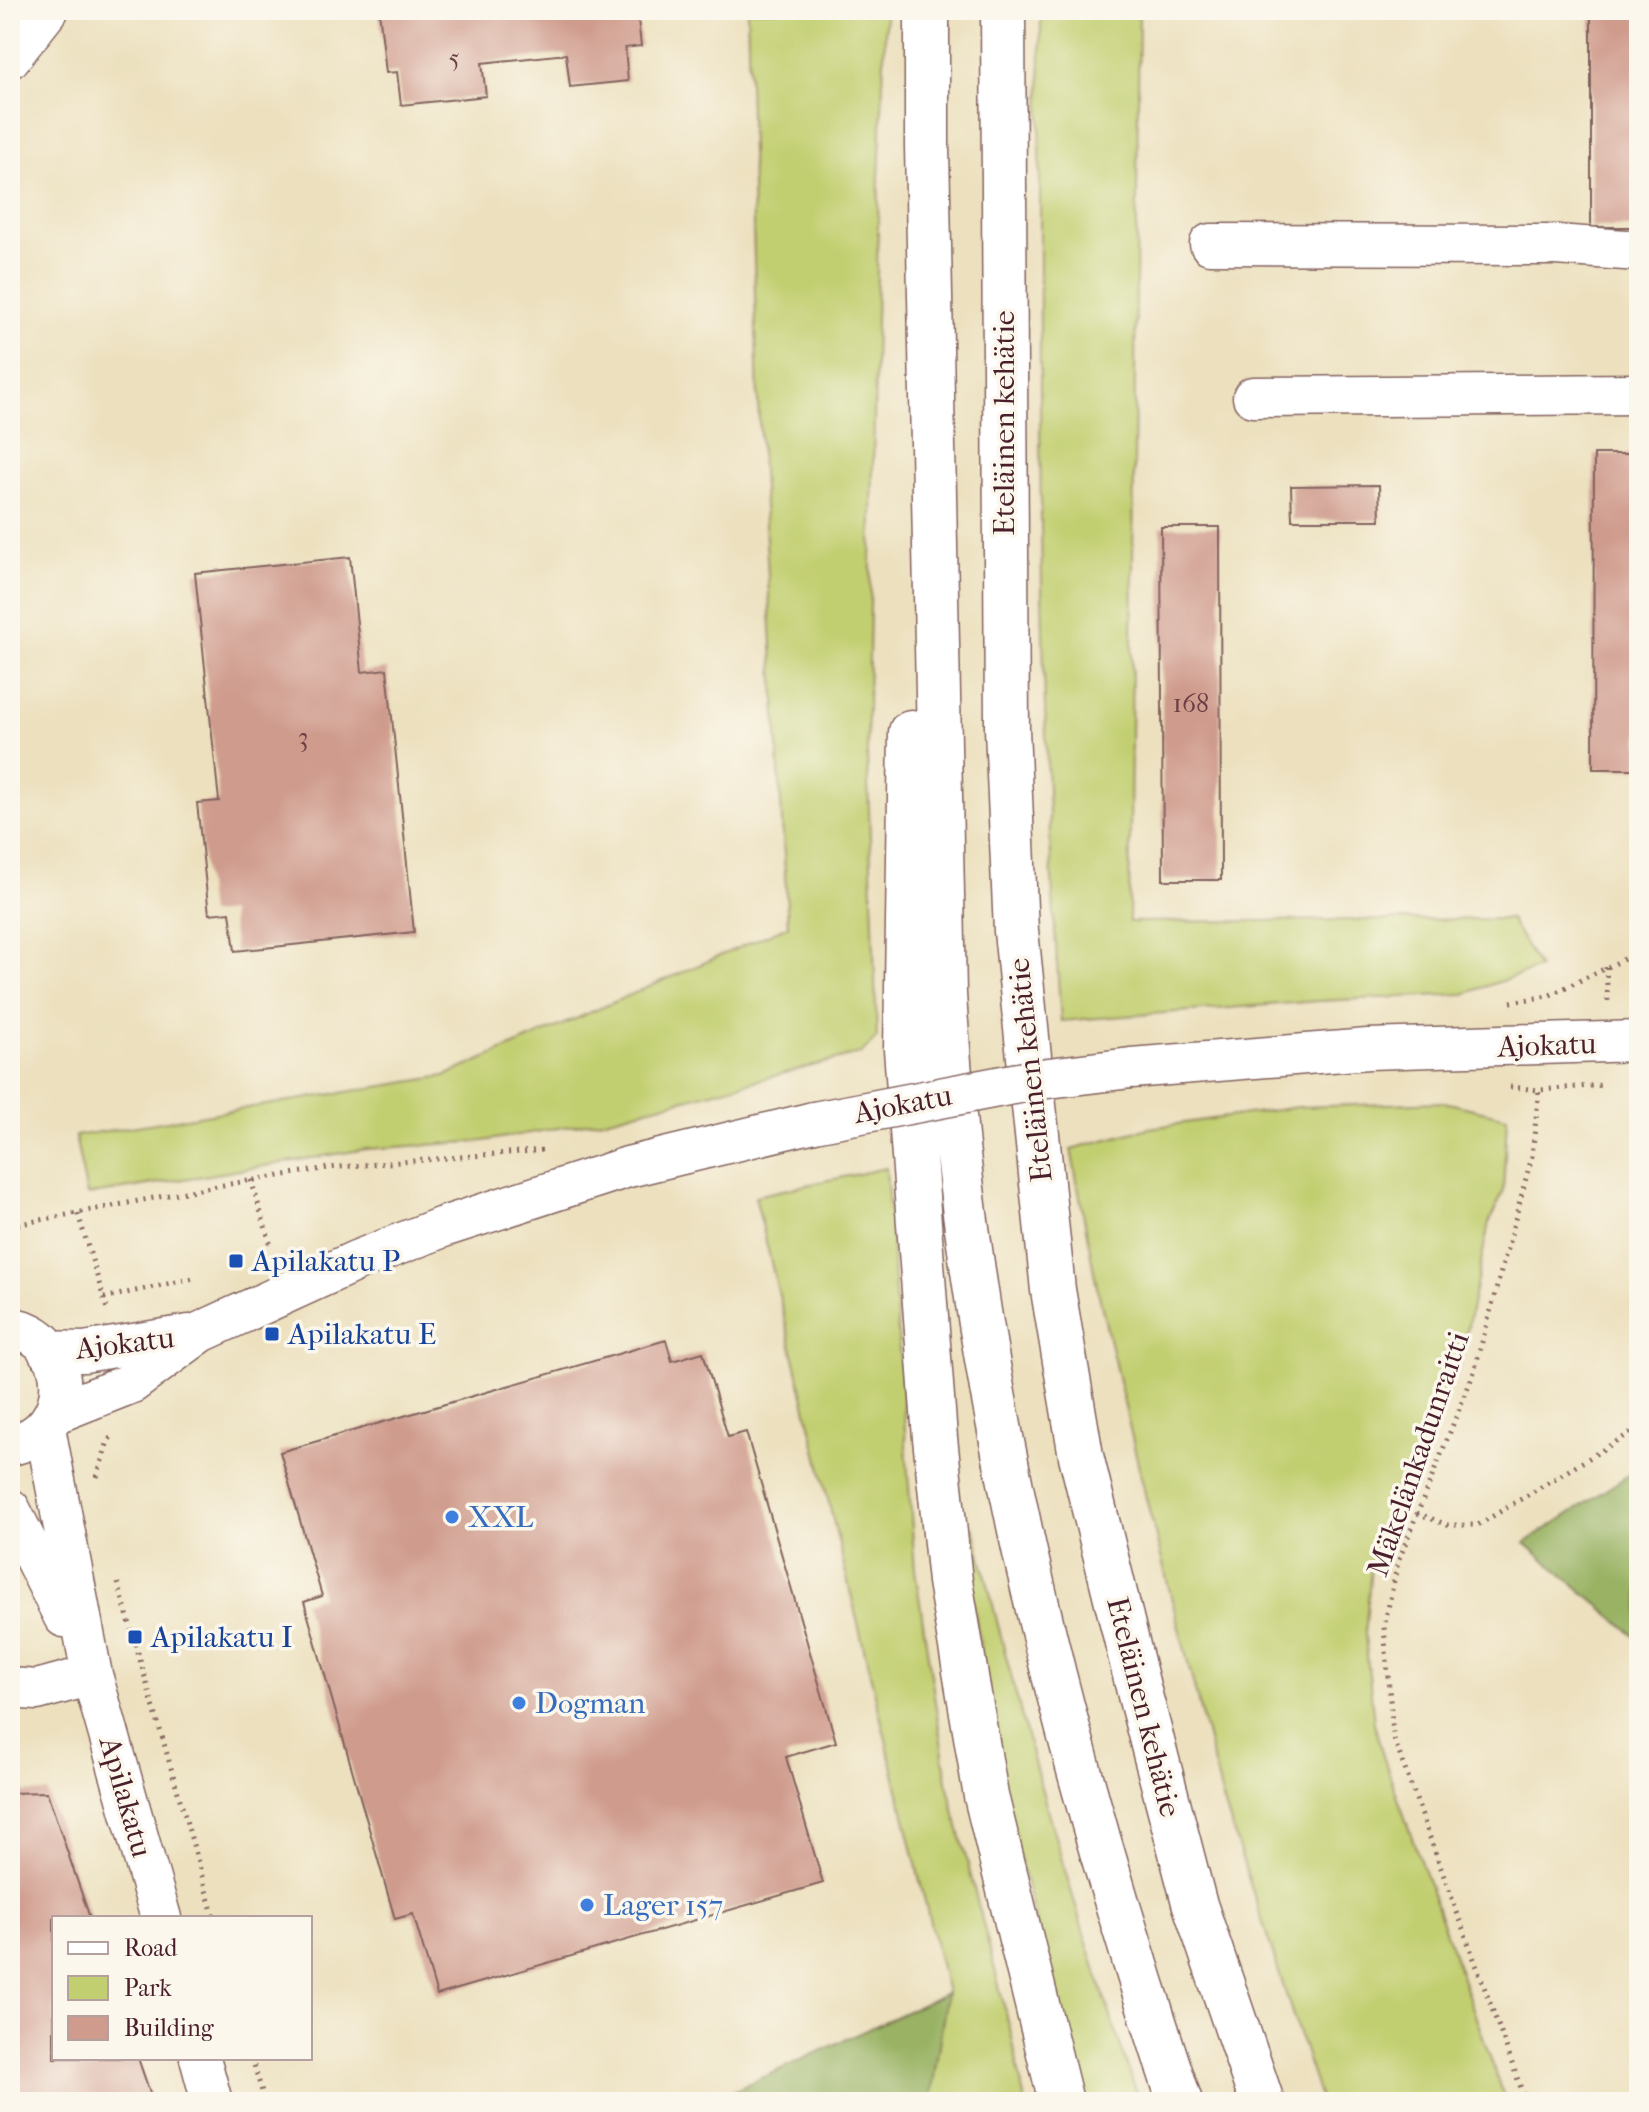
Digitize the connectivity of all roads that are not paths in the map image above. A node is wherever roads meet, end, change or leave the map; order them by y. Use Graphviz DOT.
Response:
graph roads {
  1 [pos="48,10"];
  2 [pos="927,10"];
  3 [pos="1003,10"];
  4 [pos="10,58"];
  5 [pos="927,146"];
  6 [pos="1210,244"];
  7 [pos="1639,251"];
  8 [pos="1639,394"];
  9 [pos="1253,397"];
  10 [pos="1639,1041"];
  11 [pos="24,1329"];
  12 [pos="125,1365"];
  13 [pos="37,1429"];
  14 [pos="10,1509"];
  15 [pos="92,1675"];
  16 [pos="10,1688"];
  17 [pos="160,1916"];
  18 [pos="201,2060"];
  19 [pos="212,2102"];
  20 [pos="1061,2102"];
  21 [pos="1180,2102"];
  22 [pos="1262,2102"];
  1 -- 4 [label="street"];
  2 -- 5 [label="highway"];
  3 -- 22 [label="highway, Eteläinen kehätie"];
  5 -- 20 [label="highway"];
  5 -- 21 [label="highway"];
  6 -- 7 [label="street"];
  8 -- 9 [label="street"];
  10 -- 12 [label="street, Ajokatu, bridge"];
  11 -- 12 [label="street, Ajokatu"];
  11 -- 13 [label="street, Apilakatu"];
  12 -- 13 [label="street, Ajokatu"];
  13 -- 15 [label="street, Apilakatu"];
  14 -- 15 [label="street, Apilakatu"];
  15 -- 16 [label="street"];
  15 -- 17 [label="street, Apilakatu"];
  18 -- 19 [label="street"];
}
